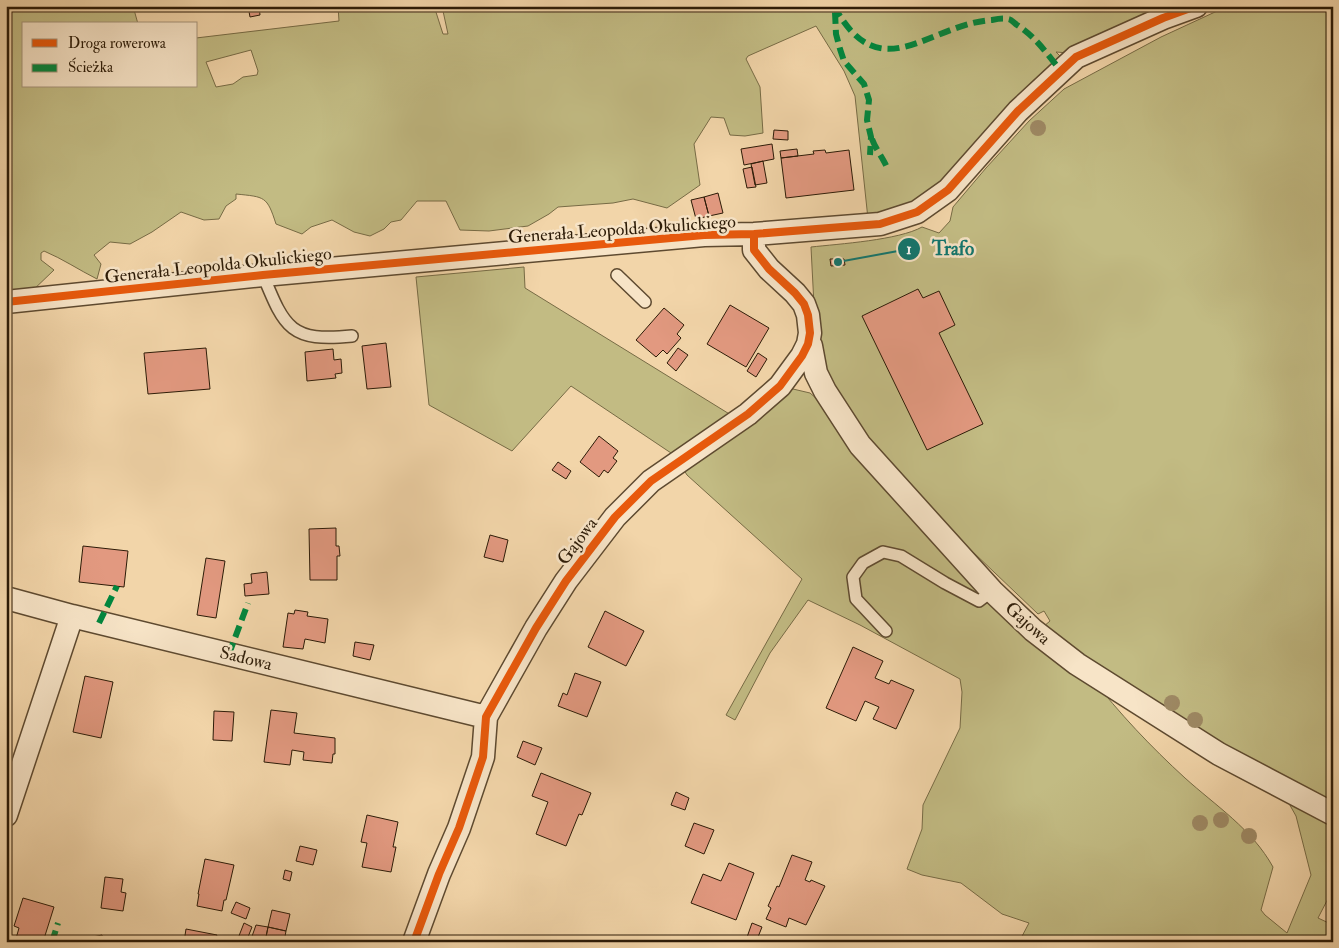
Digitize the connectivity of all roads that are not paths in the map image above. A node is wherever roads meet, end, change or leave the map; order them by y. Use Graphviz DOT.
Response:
graph roads {
  1 [pos="1196,6"];
  2 [pos="754,234"];
  3 [pos="263,275"];
  4 [pos="617,275"];
  5 [pos="6,302"];
  6 [pos="645,302"];
  7 [pos="352,336"];
  8 [pos="808,344"];
  9 [pos="992,590"];
  10 [pos="6,598"];
  11 [pos="72,616"];
  12 [pos="886,631"];
  13 [pos="486,717"];
  14 [pos="1333,814"];
  15 [pos="6,815"];
  16 [pos="414,942"];
  1 -- 2 [label="street, Generała Leopolda Okulickiego"];
  2 -- 3 [label="street, Generała Leopolda Okulickiego"];
  2 -- 8 [label="street, Gajowa"];
  3 -- 5 [label="street, Generała Leopolda Okulickiego"];
  3 -- 7 [label="lane"];
  4 -- 6 [label="lane"];
  8 -- 9 [label="street, Gajowa"];
  8 -- 13 [label="street, Gajowa"];
  9 -- 12 [label="lane"];
  9 -- 14 [label="street, Gajowa"];
  10 -- 11 [label="street, Sadowa"];
  11 -- 13 [label="street, Sadowa"];
  11 -- 15 [label="street"];
  13 -- 16 [label="street, Gajowa"];
}
